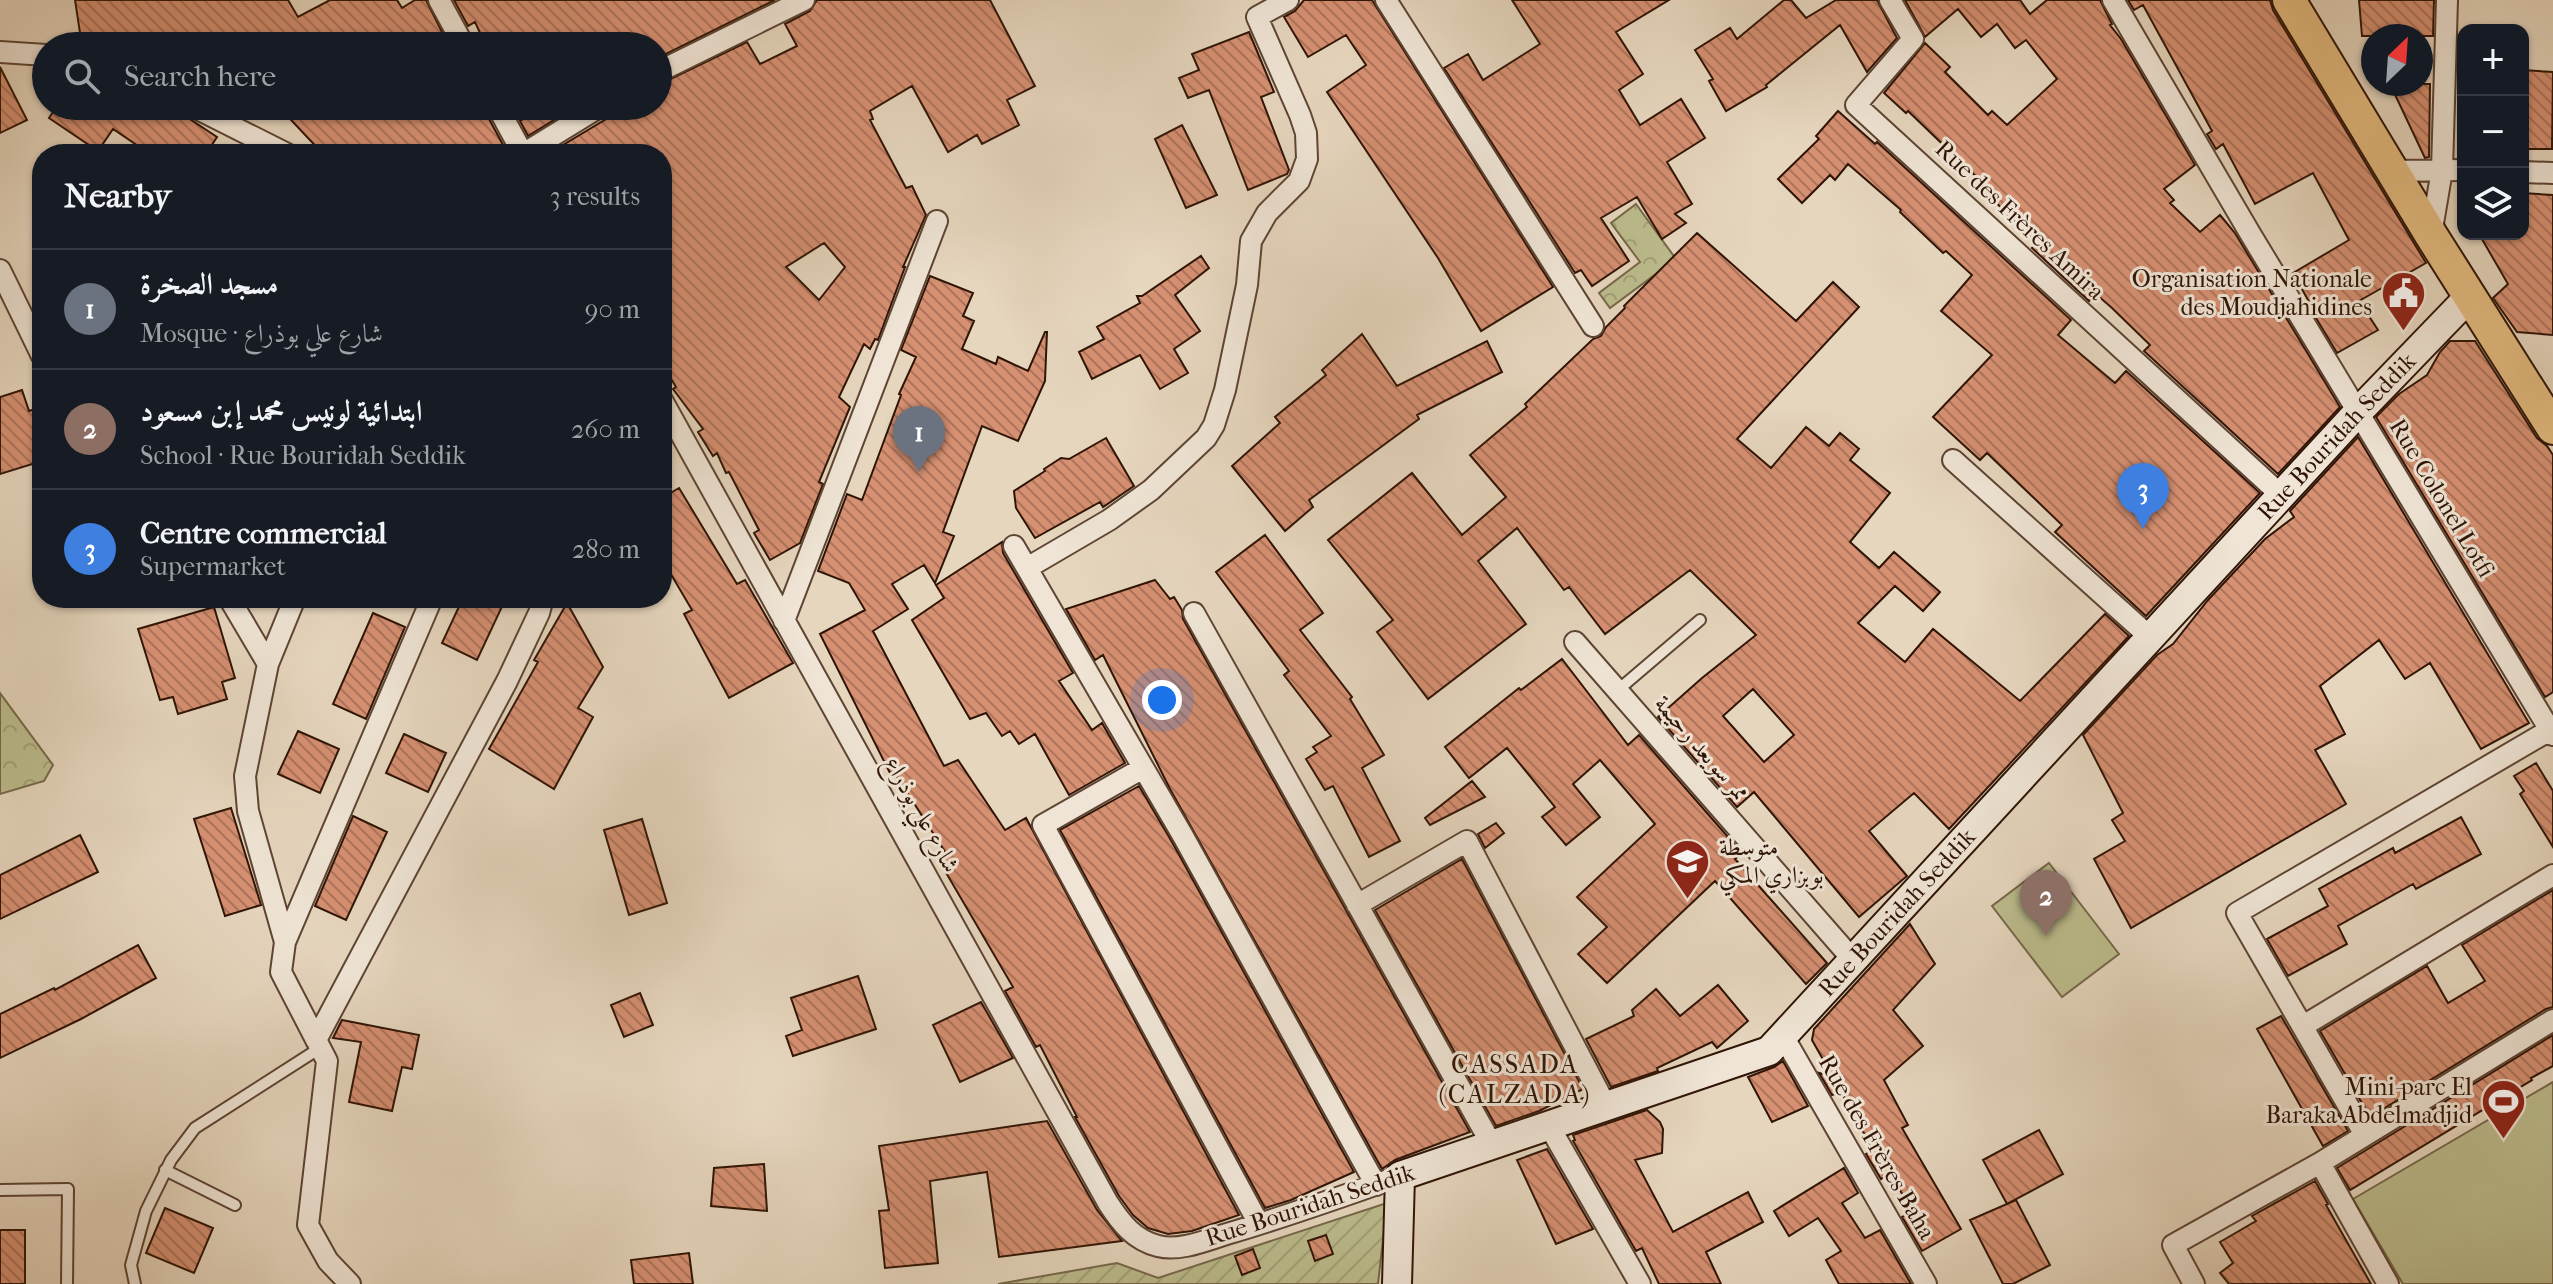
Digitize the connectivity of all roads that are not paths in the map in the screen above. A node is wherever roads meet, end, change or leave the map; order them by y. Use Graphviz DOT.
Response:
graph roads {
  1 [pos="439,0"];
  2 [pos="804,0"];
  3 [pos="1288,0"];
  4 [pos="1386,0"];
  5 [pos="1890,0"];
  6 [pos="2113,0"];
  7 [pos="2289,0"];
  8 [pos="2447,0"];
  9 [pos="456,32"];
  10 [pos="0,52"];
  11 [pos="32,54"];
  12 [pos="672,65"];
  13 [pos="220,120"];
  14 [pos="505,120"];
  15 [pos="578,120"];
  16 [pos="267,144"];
  17 [pos="518,144"];
  18 [pos="539,144"];
  19 [pos="2442,170"];
  20 [pos="2457,170"];
  21 [pos="2392,171"];
  22 [pos="2529,172"];
  23 [pos="2553,173"];
  24 [pos="937,221"];
  25 [pos="2431,235"];
  26 [pos="0,270"];
  27 [pos="2470,296"];
  28 [pos="1593,326"];
  29 [pos="32,336"];
  30 [pos="2544,400"];
  31 [pos="2359,411"];
  32 [pos="672,418"];
  33 [pos="2553,428"];
  34 [pos="1953,460"];
  35 [pos="2282,496"];
  36 [pos="1014,546"];
  37 [pos="1027,568"];
  38 [pos="235,608"];
  39 [pos="291,608"];
  40 [pos="428,608"];
  41 [pos="540,608"];
  42 [pos="1194,613"];
  43 [pos="1700,620"];
  44 [pos="784,621"];
  45 [pos="2151,638"];
  46 [pos="1575,642"];
  47 [pos="268,664"];
  48 [pos="1618,690"];
  49 [pos="2549,721"];
  50 [pos="1143,768"];
  51 [pos="2553,875"];
  52 [pos="1357,905"];
  53 [pos="285,942"];
  54 [pos="1854,961"];
  55 [pos="2553,1020"];
  56 [pos="2303,1026"];
  57 [pos="1783,1036"];
  58 [pos="318,1044"];
  59 [pos="1606,1106"];
  60 [pos="1549,1126"];
  61 [pos="2365,1135"];
  62 [pos="1492,1145"];
  63 [pos="2320,1163"];
  64 [pos="165,1170"];
  65 [pos="1388,1180"];
  66 [pos="0,1190"];
  67 [pos="235,1205"];
  68 [pos="1259,1224"];
  69 [pos="1147,1243"];
  70 [pos="67,1284"];
  71 [pos="135,1284"];
  72 [pos="350,1284"];
  73 [pos="1397,1284"];
  74 [pos="1640,1284"];
  75 [pos="1926,1284"];
  76 [pos="2194,1284"];
  77 [pos="2388,1284"];
  1 -- 9 [label="street"];
  2 -- 12 [label="street"];
  3 -- 37 [label="street"];
  4 -- 28 [label="street"];
  5 -- 35 [label="street, Rue des Frères Amira"];
  6 -- 31 [label="street, Rue Colonel Lotfi"];
  7 -- 21 [label="main road"];
  8 -- 19 [label="street"];
  10 -- 11 [label="street"];
  13 -- 16 [label="street"];
  14 -- 17 [label="street"];
  15 -- 18 [label="street"];
  19 -- 20 [label="street"];
  19 -- 21 [label="street"];
  19 -- 25 [label="street"];
  21 -- 25 [label="main road"];
  22 -- 23 [label="street"];
  24 -- 44 [label="street"];
  25 -- 27 [label="main road"];
  26 -- 29 [label="street"];
  27 -- 30 [label="main road"];
  27 -- 31 [label="main road, Rue Bouridah Seddik"];
  30 -- 33 [label="main road"];
  31 -- 35 [label="main road, Rue Bouridah Seddik"];
  31 -- 49 [label="street, Rue Colonel Lotfi"];
  32 -- 44 [label="street, شارع علي بوذراع"];
  34 -- 45 [label="street"];
  35 -- 45 [label="main road, Rue Bouridah Seddik"];
  36 -- 37 [label="street"];
  37 -- 50 [label="street"];
  38 -- 47 [label="street"];
  39 -- 47 [label="street"];
  40 -- 53 [label="street"];
  41 -- 58 [label="street"];
  42 -- 52 [label="street"];
  43 -- 48 [label="lane"];
  44 -- 69 [label="street, شارع علي بوذراع"];
  45 -- 54 [label="main road, Rue Bouridah Seddik"];
  46 -- 48 [label="street, ممر سويعد رحيمة"];
  47 -- 53 [label="street"];
  48 -- 54 [label="street, ممر سويعد رحيمة"];
  49 -- 56 [label="street"];
  50 -- 65 [label="street"];
  50 -- 68 [label="street"];
  51 -- 56 [label="street"];
  52 -- 59 [label="street"];
  52 -- 62 [label="street"];
  53 -- 58 [label="street"];
  54 -- 57 [label="main road, Rue Bouridah Seddik"];
  55 -- 61 [label="street"];
  56 -- 61 [label="street"];
  57 -- 59 [label="main road, Rue Bouridah Seddik"];
  57 -- 75 [label="street, Rue des Frères Baha"];
  58 -- 64 [label="lane"];
  58 -- 72 [label="street"];
  59 -- 60 [label="main road, Rue Bouridah Seddik"];
  60 -- 62 [label="main road, Rue Bouridah Seddik"];
  60 -- 74 [label="street"];
  61 -- 63 [label="street"];
  62 -- 65 [label="main road, Rue Bouridah Seddik"];
  63 -- 76 [label="street"];
  63 -- 77 [label="street"];
  64 -- 67 [label="lane"];
  64 -- 71 [label="lane"];
  65 -- 68 [label="street, Rue Bouridah Seddik"];
  65 -- 73 [label="main road"];
  66 -- 70 [label="lane"];
  68 -- 69 [label="street, Rue Bouridah Seddik"];
}
